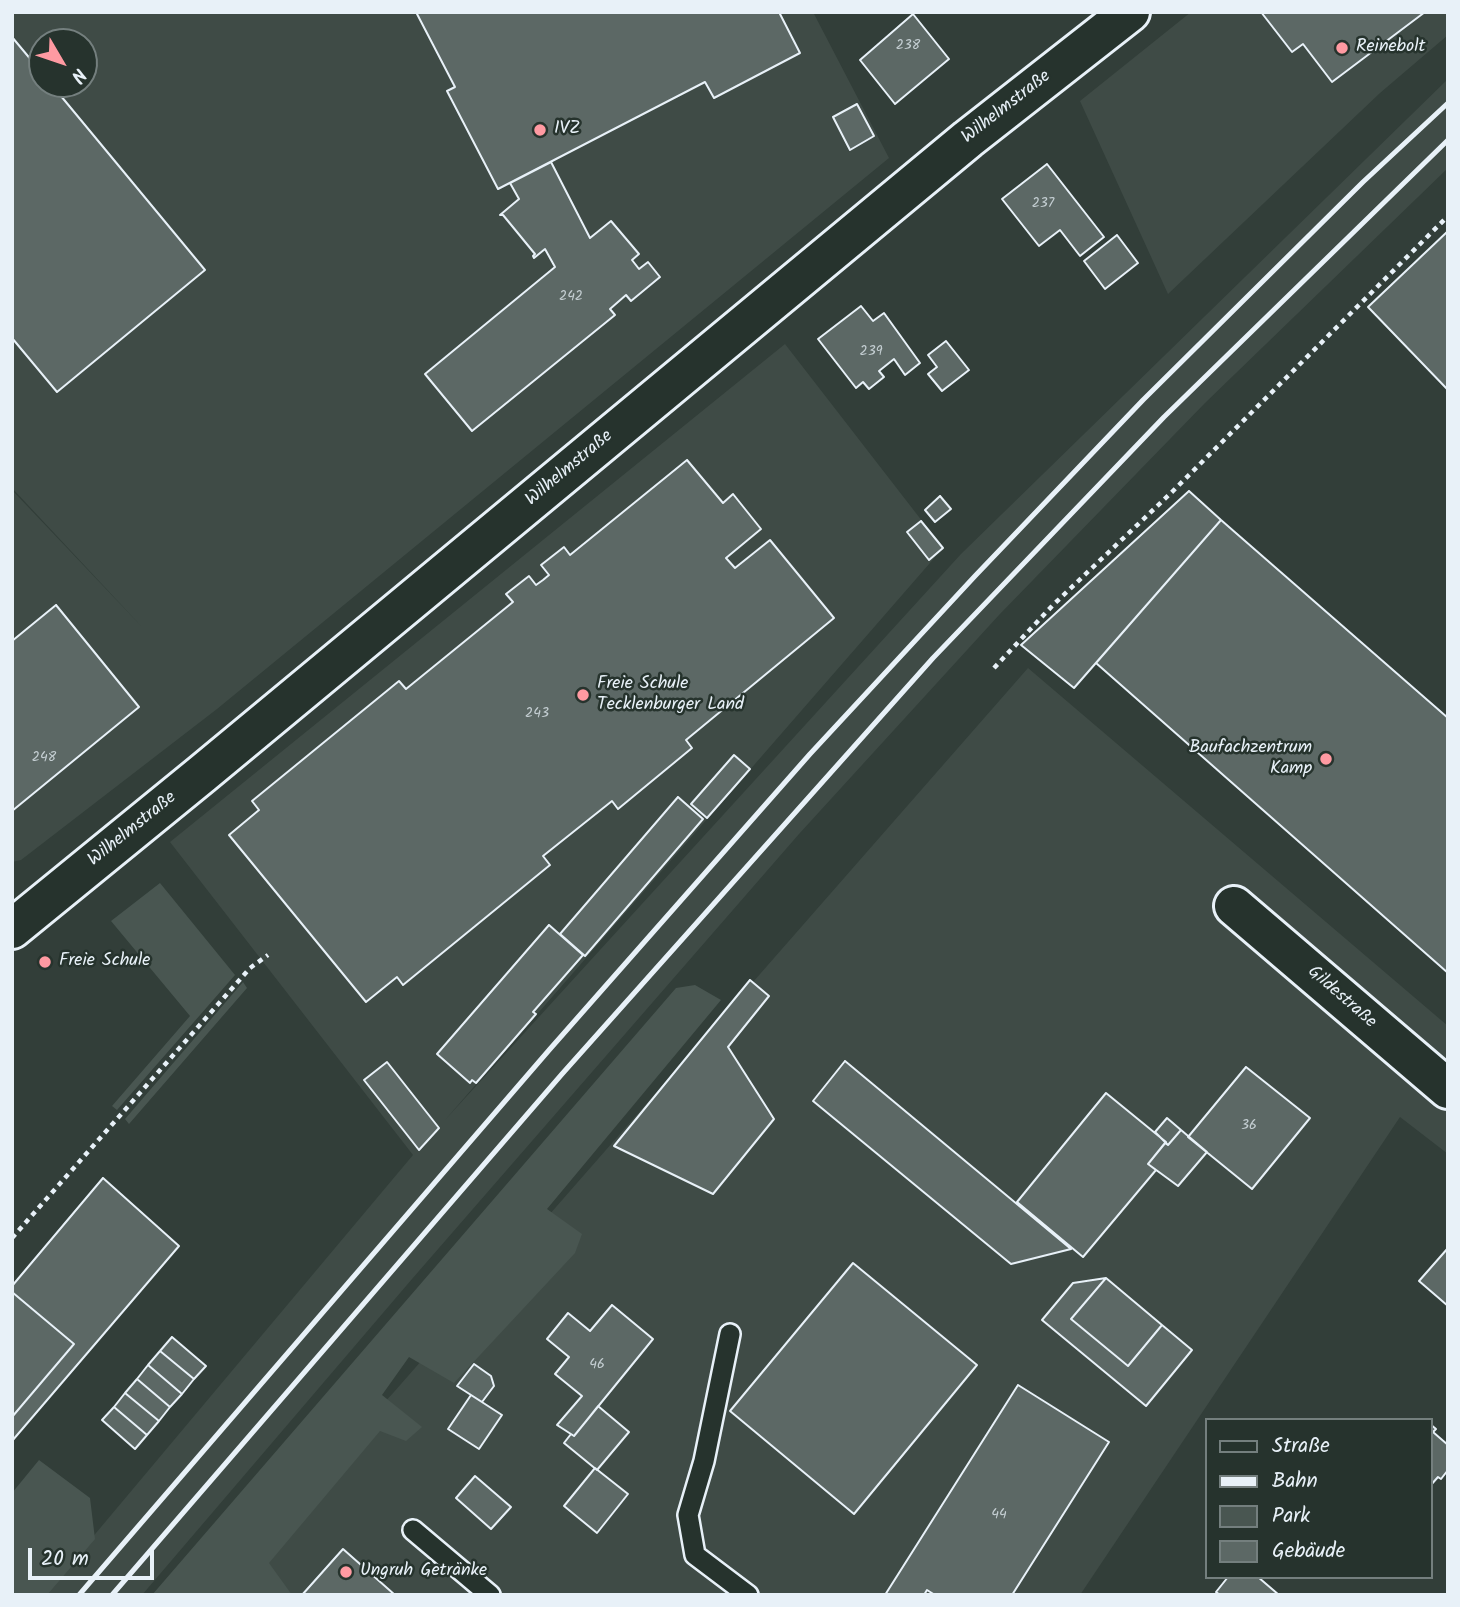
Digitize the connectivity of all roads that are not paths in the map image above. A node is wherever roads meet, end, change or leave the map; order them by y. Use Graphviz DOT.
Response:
graph roads {
  1 [pos="1130,12"];
  2 [pos="1234,906"];
  3 [pos="12,929"];
  4 [pos="1448,1089"];
  5 [pos="730,1334"];
  6 [pos="413,1530"];
  7 [pos="490,1595"];
  8 [pos="748,1595"];
  1 -- 3 [label="street, Wilhelmstraße"];
  2 -- 4 [label="street, Gildestraße"];
  5 -- 8 [label="lane"];
  6 -- 7 [label="lane"];
}
